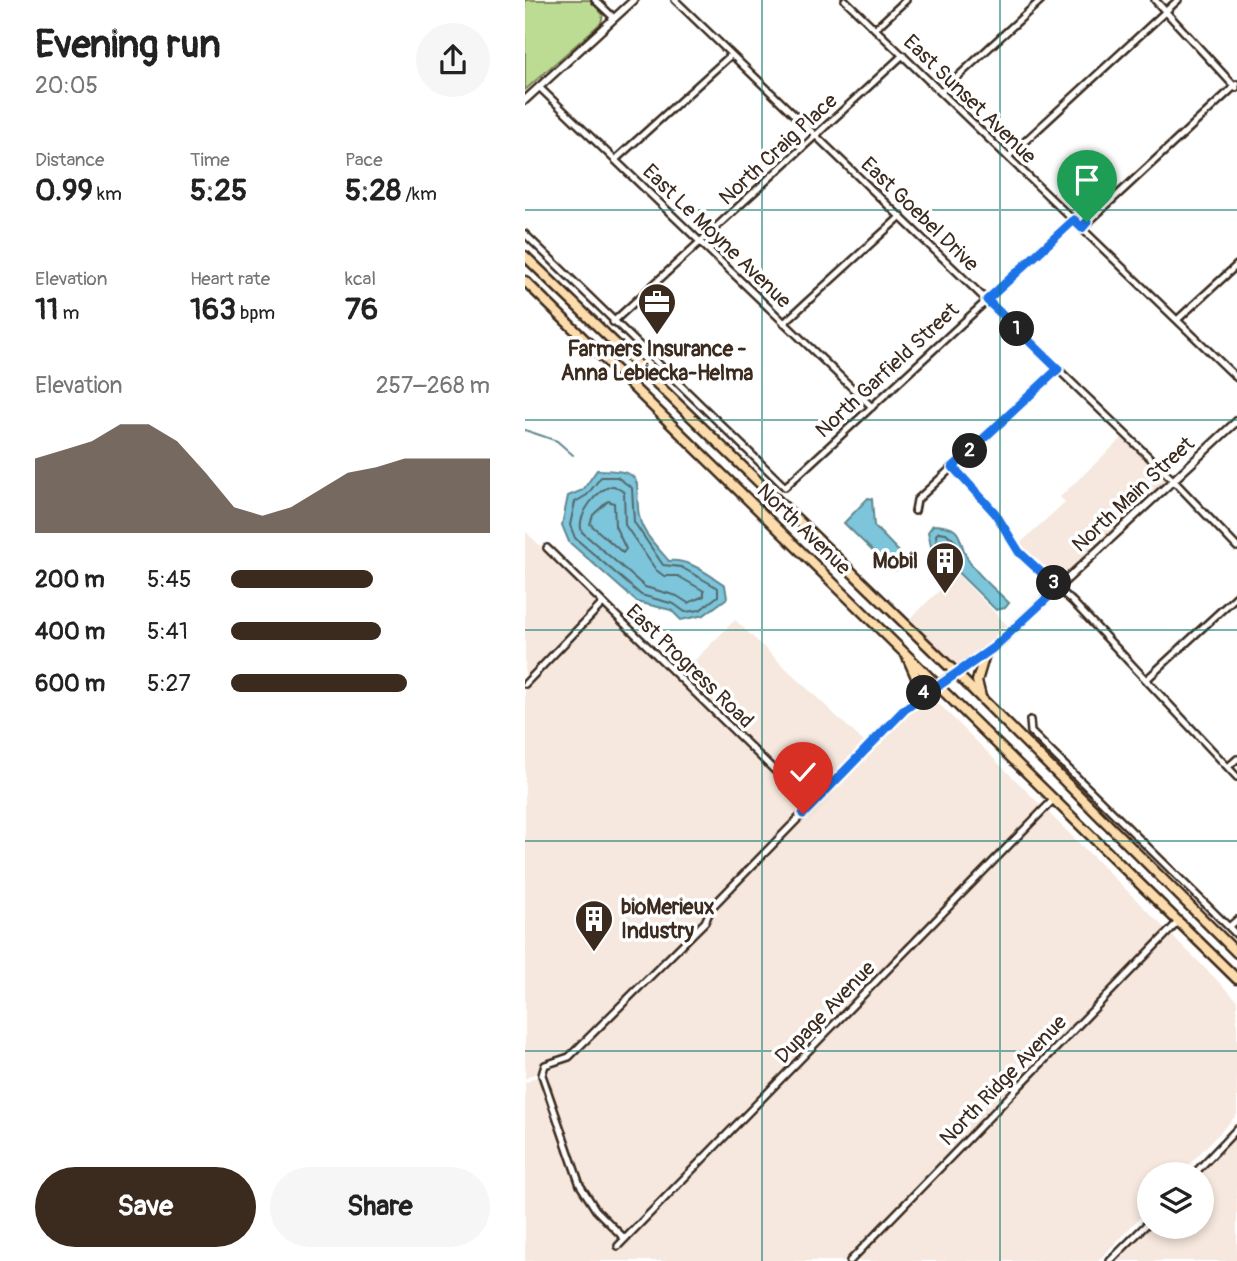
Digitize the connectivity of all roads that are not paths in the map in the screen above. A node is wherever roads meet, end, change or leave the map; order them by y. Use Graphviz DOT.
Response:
graph roads {
  1 [pos="596,0"];
  2 [pos="634,0"];
  3 [pos="675,0"];
  4 [pos="845,0"];
  5 [pos="906,0"];
  6 [pos="1041,0"];
  7 [pos="1155,0"];
  8 [pos="1178,0"];
  9 [pos="1166,11"];
  10 [pos="614,18"];
  11 [pos="875,29"];
  12 [pos="731,55"];
  13 [pos="903,55"];
  14 [pos="539,87"];
  15 [pos="1236,87"];
  16 [pos="941,92"];
  17 [pos="525,100"];
  18 [pos="816,135"];
  19 [pos="1008,157"];
  20 [pos="615,159"];
  21 [pos="901,216"];
  22 [pos="1074,220"];
  23 [pos="1082,228"];
  24 [pos="525,234"];
  25 [pos="700,242"];
  26 [pos="525,256"];
  27 [pos="1237,265"];
  28 [pos="525,281"];
  29 [pos="987,300"];
  30 [pos="1177,320"];
  31 [pos="613,322"];
  32 [pos="784,323"];
  33 [pos="1058,369"];
  34 [pos="1237,378"];
  35 [pos="872,407"];
  36 [pos="1237,421"];
  37 [pos="953,467"];
  38 [pos="1174,481"];
  39 [pos="785,487"];
  40 [pos="915,511"];
  41 [pos="1237,547"];
  42 [pos="547,548"];
  43 [pos="1058,588"];
  44 [pos="1237,596"];
  45 [pos="603,603"];
  46 [pos="905,653"];
  47 [pos="985,653"];
  48 [pos="956,674"];
  49 [pos="1146,680"];
  50 [pos="525,684"];
  51 [pos="938,685"];
  52 [pos="982,699"];
  53 [pos="914,701"];
  54 [pos="1030,720"];
  55 [pos="1237,759"];
  56 [pos="1228,767"];
  57 [pos="1237,777"];
  58 [pos="1054,800"];
  59 [pos="811,806"];
  60 [pos="1237,920"];
  61 [pos="1179,921"];
  62 [pos="1229,927"];
  63 [pos="1237,935"];
  64 [pos="1237,953"];
  65 [pos="1237,979"];
  66 [pos="1237,1129"];
  67 [pos="1205,1162"];
  68 [pos="1137,1234"];
  69 [pos="625,1239"];
  70 [pos="618,1246"];
  71 [pos="850,1261"];
  72 [pos="1110,1261"];
  1 -- 10 [label="street"];
  2 -- 10 [label="street"];
  3 -- 12 [label="street, East Goebel Drive"];
  4 -- 11 [label="street, East Sunset Avenue"];
  5 -- 11 [label="street"];
  6 -- 16 [label="street"];
  7 -- 9 [label="street"];
  8 -- 9 [label="street"];
  9 -- 15 [label="street"];
  9 -- 19 [label="street"];
  10 -- 14 [label="street"];
  11 -- 13 [label="street, East Sunset Avenue"];
  12 -- 18 [label="street, East Goebel Drive"];
  12 -- 20 [label="street"];
  13 -- 16 [label="street, East Sunset Avenue"];
  13 -- 18 [label="street, North Craig Place"];
  14 -- 17 [label="street"];
  14 -- 20 [label="street, East Le Moyne Avenue"];
  15 -- 23 [label="street"];
  16 -- 19 [label="street, East Sunset Avenue"];
  18 -- 21 [label="street, East Goebel Drive"];
  18 -- 25 [label="street, North Craig Place"];
  19 -- 22 [label="street, East Sunset Avenue"];
  20 -- 25 [label="street, East Le Moyne Avenue"];
  21 -- 29 [label="street, East Goebel Drive"];
  21 -- 32 [label="street"];
  22 -- 23 [label="street, East Sunset Avenue"];
  22 -- 29 [label="street, North Garfield Street"];
  23 -- 30 [label="street"];
  24 -- 31 [label="street, North Avenue"];
  25 -- 31 [label="street, North Craig Place"];
  25 -- 32 [label="street, East Le Moyne Avenue"];
  26 -- 48 [label="main road, North Avenue"];
  27 -- 30 [label="street"];
  28 -- 46 [label="main road, North Avenue"];
  29 -- 33 [label="street, East Goebel Drive"];
  29 -- 35 [label="street, North Garfield Street"];
  30 -- 34 [label="street"];
  31 -- 39 [label="street, North Avenue"];
  32 -- 35 [label="street, East Le Moyne Avenue"];
  33 -- 37 [label="street"];
  33 -- 38 [label="street, East Goebel Drive"];
  35 -- 39 [label="street, North Garfield Street"];
  36 -- 38 [label="street, North Main Street"];
  37 -- 40 [label="street"];
  37 -- 43 [label="street"];
  38 -- 41 [label="street, East Goebel Drive"];
  38 -- 43 [label="street, North Main Street"];
  42 -- 45 [label="street, East Progress Road"];
  43 -- 47 [label="street, North Main Street"];
  43 -- 49 [label="street"];
  44 -- 49 [label="street"];
  45 -- 50 [label="street"];
  45 -- 59 [label="street, East Progress Road"];
  46 -- 51 [label="main road, North Avenue"];
  46 -- 53 [label="main road"];
  47 -- 48 [label="street, North Main Street"];
  47 -- 52 [label="main road"];
  48 -- 51 [label="street, North Main Street"];
  48 -- 52 [label="main road, North Avenue"];
  49 -- 56 [label="street"];
  51 -- 53 [label="street"];
  51 -- 58 [label="main road, North Avenue"];
  52 -- 64 [label="main road, North Avenue"];
  53 -- 59 [label="street"];
  54 -- 62 [label="street"];
  55 -- 56 [label="street"];
  56 -- 57 [label="street"];
  58 -- 61 [label="main road, North Avenue"];
  58 -- 69 [label="street, Dupage Avenue"];
  59 -- 69 [label="street"];
  60 -- 62 [label="street"];
  61 -- 65 [label="main road, North Avenue"];
  61 -- 71 [label="street, North Ridge Avenue"];
  62 -- 63 [label="street"];
  66 -- 67 [label="street"];
  68 -- 72 [label="street"];
  69 -- 70 [label="street, Dupage Avenue"];
}
